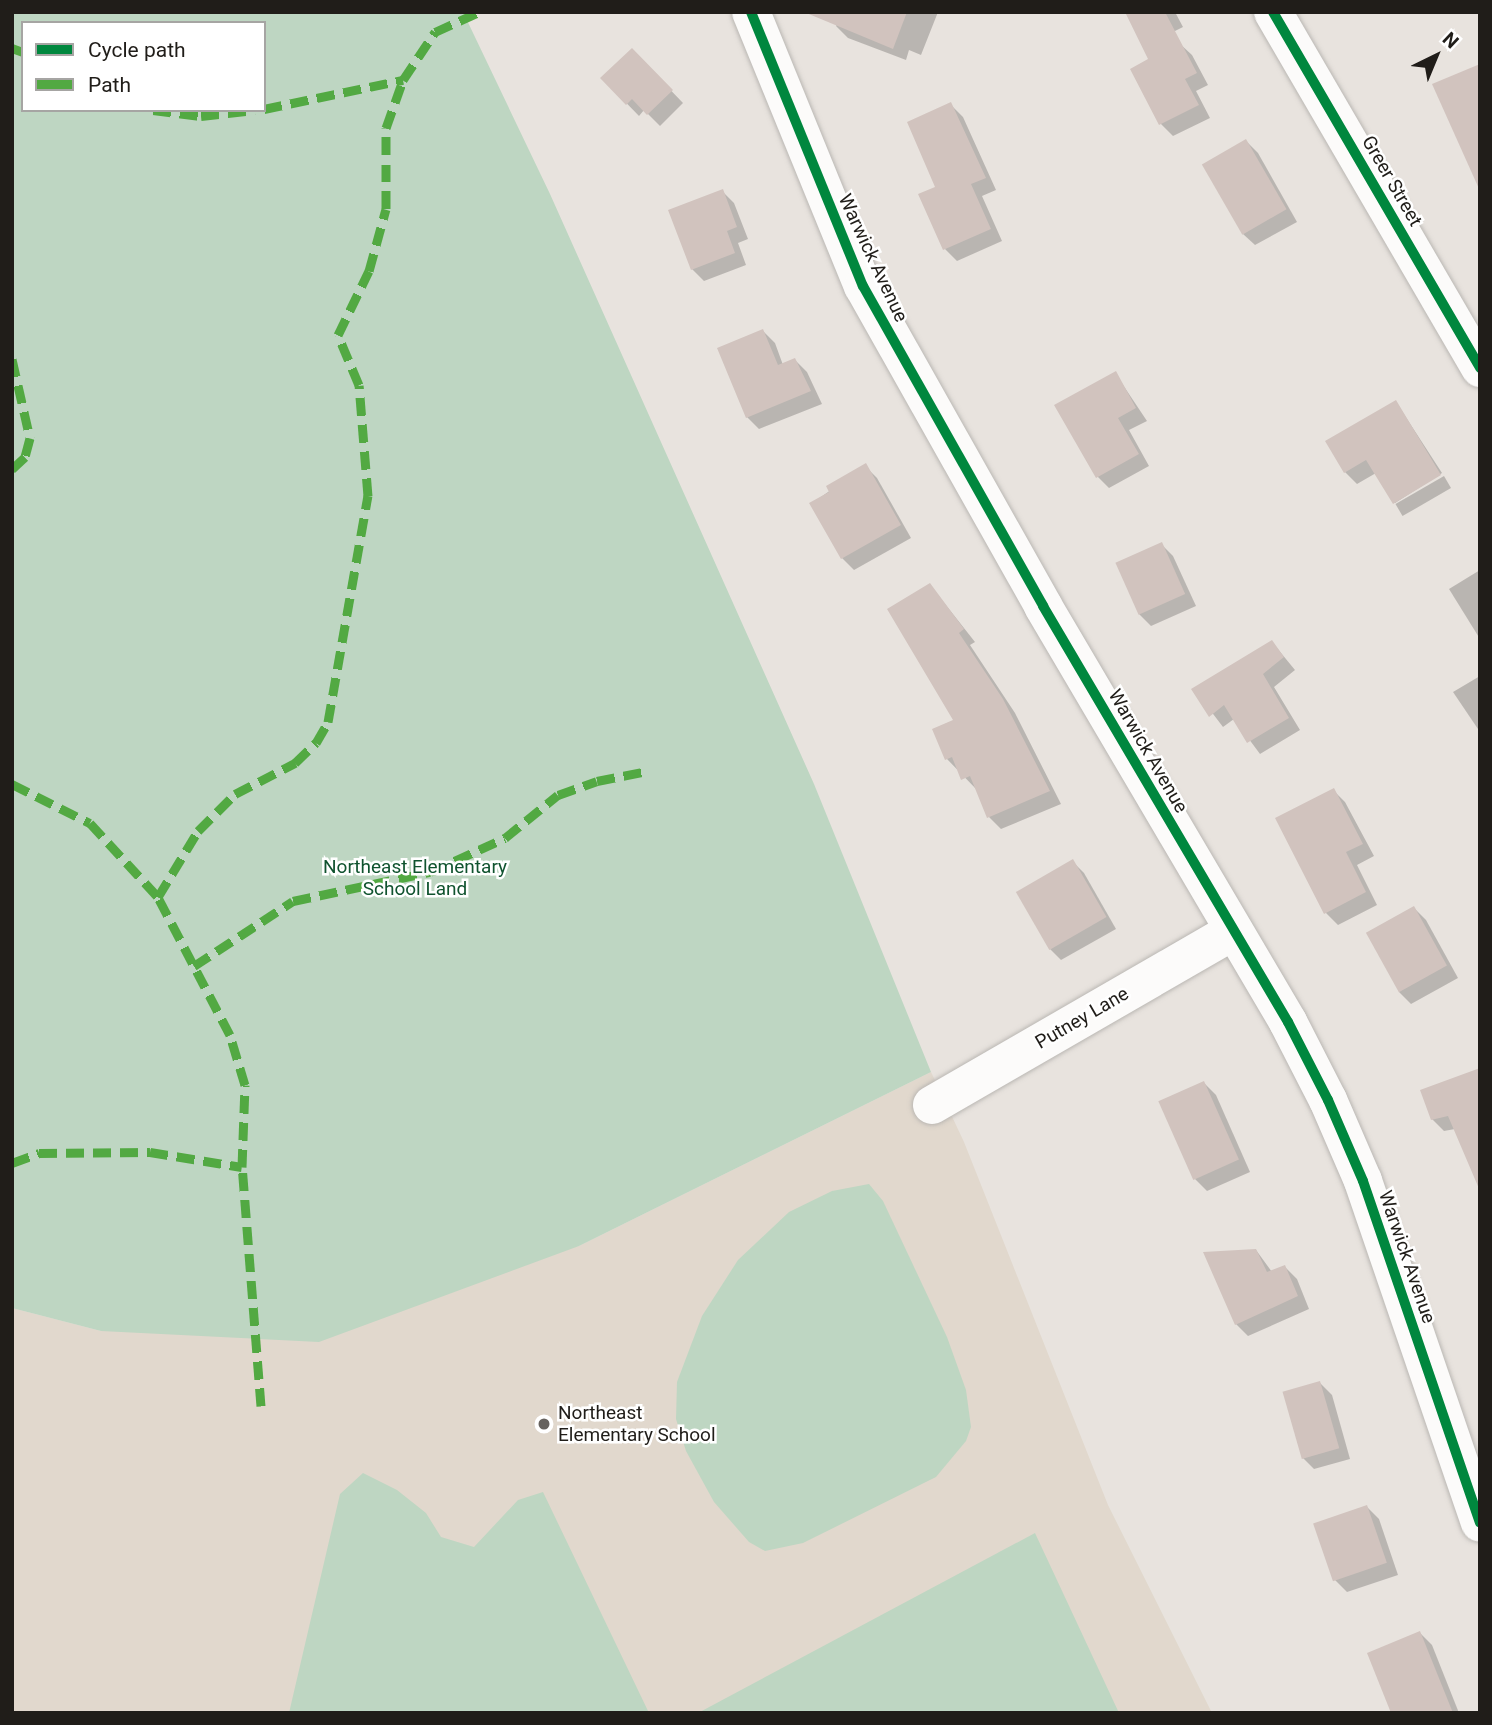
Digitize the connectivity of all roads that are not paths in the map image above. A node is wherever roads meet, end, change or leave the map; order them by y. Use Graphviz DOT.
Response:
graph roads {
  1 [pos="751,12"];
  2 [pos="1273,12"];
  3 [pos="1480,368"];
  4 [pos="1233,931"];
  5 [pos="932,1105"];
  6 [pos="1480,1522"];
  1 -- 4 [label="street, Warwick Avenue"];
  2 -- 3 [label="street, Greer Street"];
  4 -- 5 [label="street, Putney Lane"];
  4 -- 6 [label="street, Warwick Avenue"];
}
